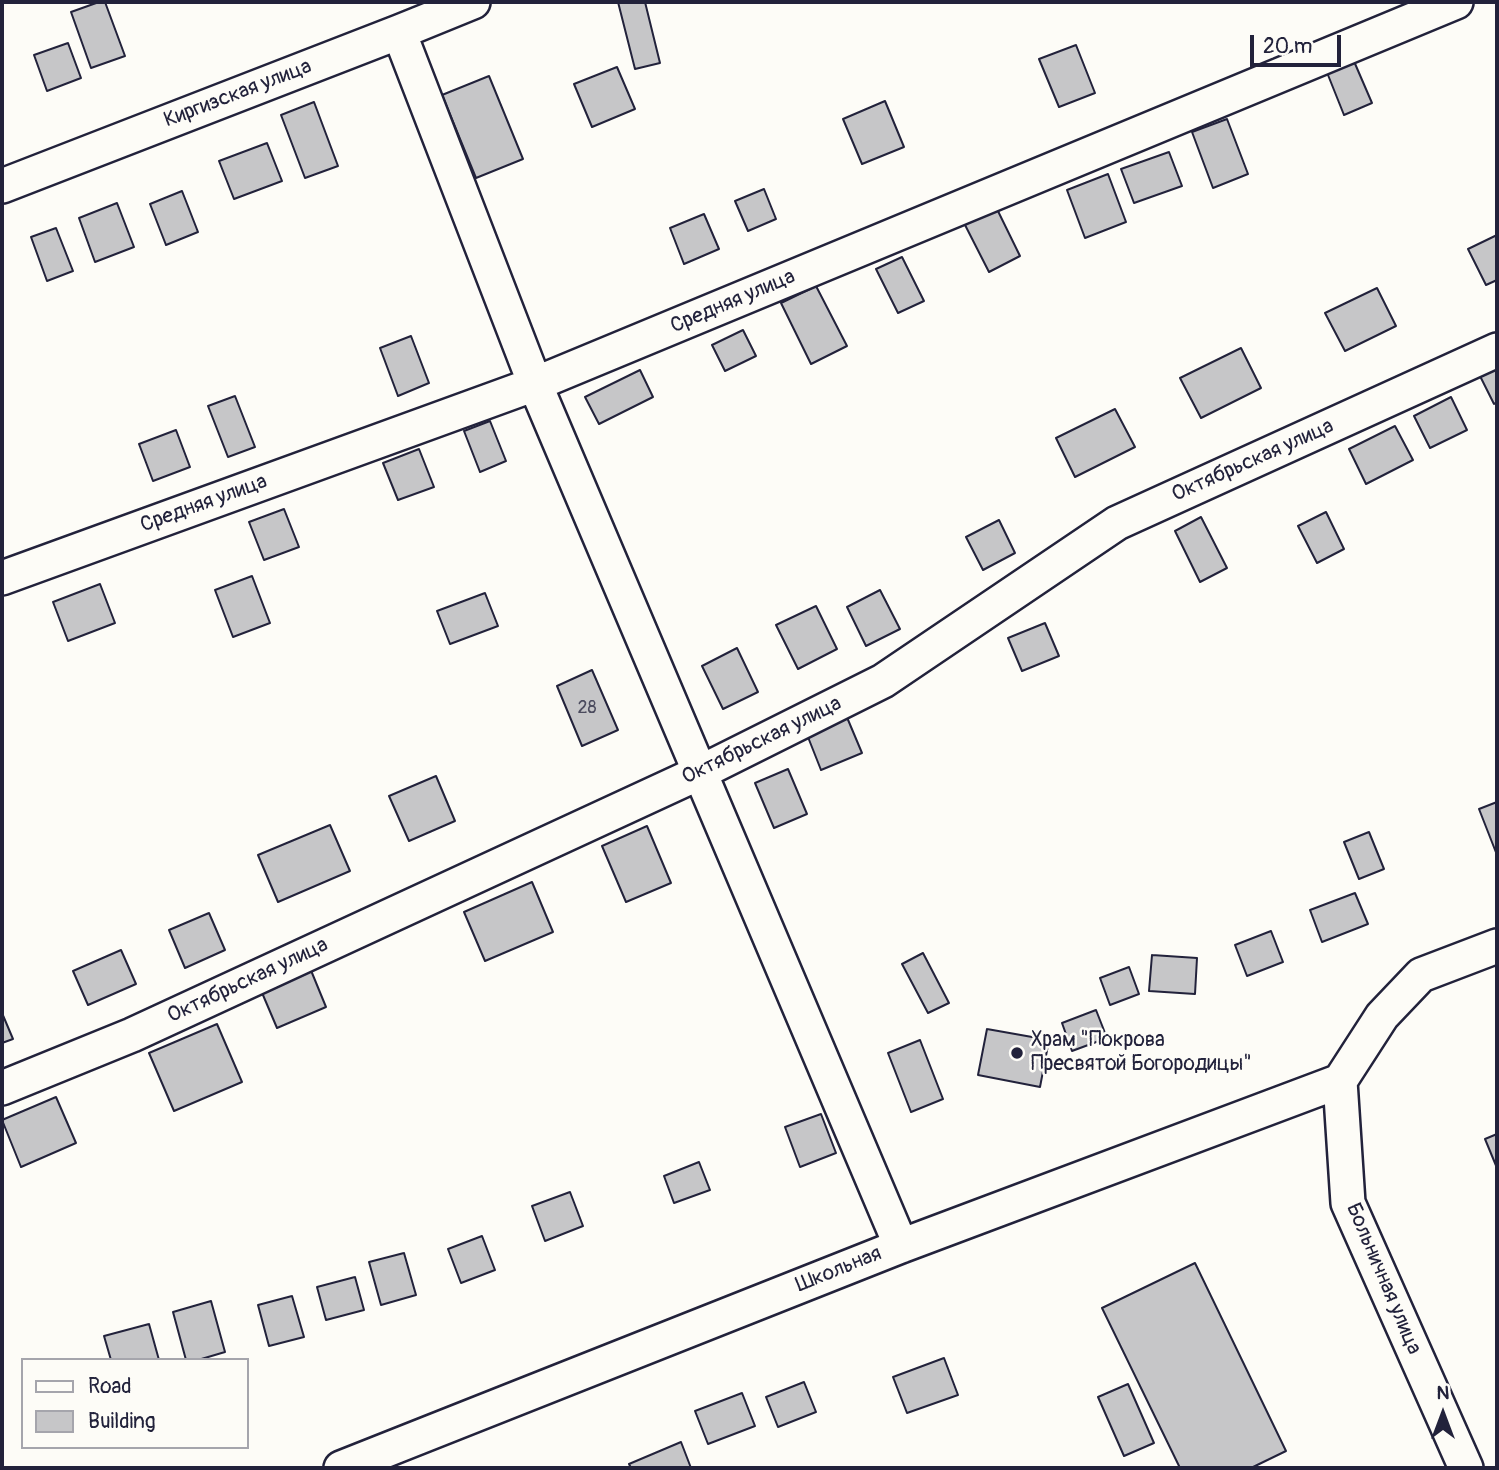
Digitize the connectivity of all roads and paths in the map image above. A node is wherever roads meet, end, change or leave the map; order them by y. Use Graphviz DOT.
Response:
graph roads {
  1 [pos="473,2"];
  2 [pos="1456,2"];
  3 [pos="399,32"];
  4 [pos="2,186"];
  5 [pos="1497,350"];
  6 [pos="535,384"];
  7 [pos="2,578"];
  8 [pos="701,772"];
  9 [pos="1497,946"];
  10 [pos="1340,1081"];
  11 [pos="2,1088"];
  12 [pos="901,1246"];
  13 [pos="345,1468"];
  14 [pos="1466,1468"];
  1 -- 3 [label="street, Киргизская улица"];
  2 -- 6 [label="street, Средняя улица"];
  3 -- 4 [label="street, Киргизская улица"];
  3 -- 6 [label="street"];
  5 -- 8 [label="street, Октябрьская улица"];
  6 -- 7 [label="street, Средняя улица"];
  6 -- 8 [label="street"];
  8 -- 11 [label="street, Октябрьская улица"];
  8 -- 12 [label="street"];
  9 -- 10 [label="street"];
  10 -- 12 [label="street, Школьная"];
  10 -- 14 [label="street, Больничная улица"];
  12 -- 13 [label="street, Школьная"];
}
